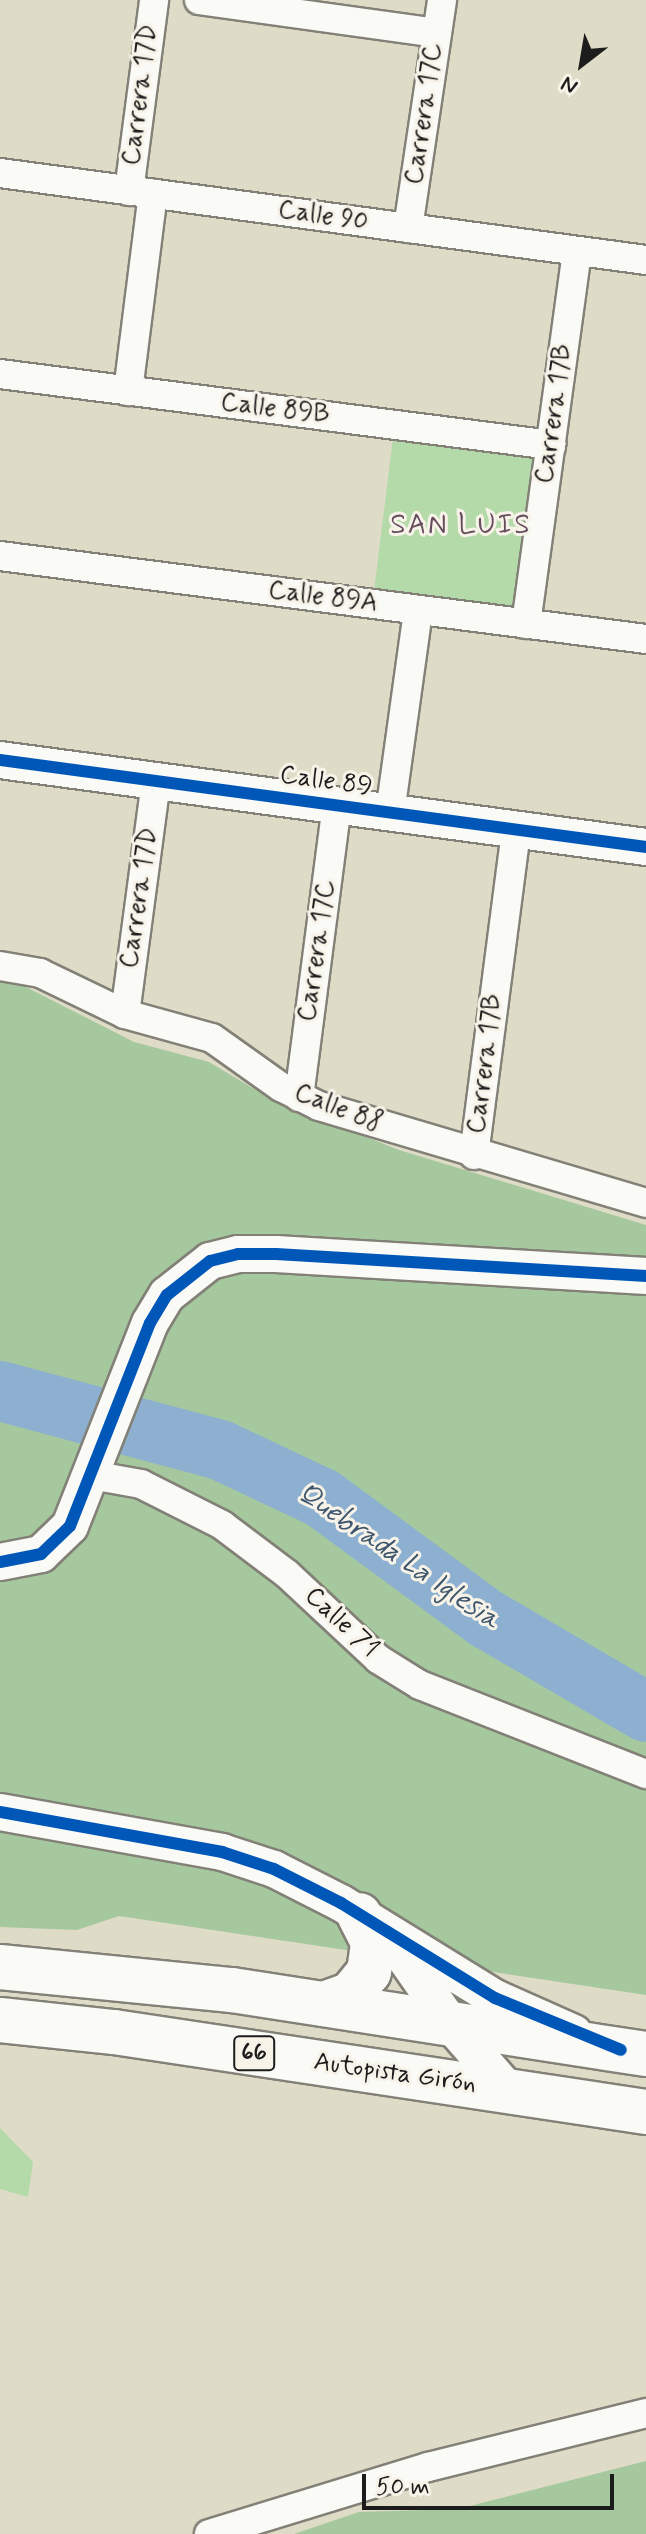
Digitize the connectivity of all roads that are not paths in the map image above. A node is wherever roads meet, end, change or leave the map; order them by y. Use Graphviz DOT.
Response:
graph roads {
  1 [pos="154,0"];
  2 [pos="199,0"];
  3 [pos="442,0"];
  4 [pos="437,33"];
  5 [pos="0,173"];
  6 [pos="141,192"];
  7 [pos="408,228"];
  8 [pos="577,251"];
  9 [pos="646,260"];
  10 [pos="0,374"];
  11 [pos="128,391"];
  12 [pos="551,445"];
  13 [pos="0,556"];
  14 [pos="418,610"];
  15 [pos="526,624"];
  16 [pos="646,639"];
  17 [pos="0,760"];
  18 [pos="156,781"];
  19 [pos="337,806"];
  20 [pos="390,813"];
  21 [pos="516,830"];
  22 [pos="646,847"];
  23 [pos="0,966"];
  24 [pos="125,1014"];
  25 [pos="299,1097"];
  26 [pos="474,1155"];
  27 [pos="646,1203"];
  28 [pos="646,1276"];
  29 [pos="97,1460"];
  30 [pos="0,1562"];
  31 [pos="646,1774"];
  32 [pos="0,1812"];
  33 [pos="359,1915"];
  34 [pos="0,1967"];
  35 [pos="324,2004"];
  36 [pos="0,2020"];
  37 [pos="453,2027"];
  38 [pos="634,2052"];
  39 [pos="508,2090"];
  40 [pos="646,2112"];
  41 [pos="646,2413"];
  42 [pos="209,2534"];
  1 -- 6 [label="street, Carrera 17D"];
  2 -- 4 [label="street"];
  3 -- 4 [label="street, Carrera 17C"];
  4 -- 7 [label="street, Carrera 17C"];
  5 -- 6 [label="street, Calle 90"];
  6 -- 7 [label="street, Calle 90"];
  6 -- 11 [label="street, Carrera 17D"];
  7 -- 8 [label="street, Calle 90"];
  8 -- 9 [label="street, Calle 90"];
  8 -- 12 [label="street, Carrera 17B"];
  10 -- 11 [label="street, Calle 89B"];
  11 -- 12 [label="street, Calle 89B"];
  12 -- 15 [label="street, Carrera 17B"];
  13 -- 14 [label="street, Calle 89A"];
  14 -- 15 [label="street, Calle 89A"];
  14 -- 20 [label="street"];
  15 -- 16 [label="street, Calle 89A"];
  17 -- 18 [label="street, Calle 89"];
  18 -- 19 [label="street, Calle 89"];
  18 -- 24 [label="street, Carrera 17D"];
  19 -- 20 [label="street, Calle 89"];
  19 -- 25 [label="street, Carrera 17C"];
  20 -- 21 [label="street, Calle 89"];
  21 -- 22 [label="street, Calle 89"];
  21 -- 26 [label="street, Carrera 17B"];
  23 -- 24 [label="street, Calle 88"];
  24 -- 25 [label="street, Calle 88"];
  25 -- 26 [label="street, Calle 88"];
  26 -- 27 [label="street, Calle 88"];
  28 -- 29 [label="street"];
  29 -- 30 [label="street"];
  29 -- 31 [label="street, Calle 71"];
  32 -- 33 [label="street"];
  33 -- 35 [label="highway"];
  33 -- 37 [label="street"];
  33 -- 38 [label="street"];
  34 -- 35 [label="highway, 66"];
  35 -- 37 [label="highway, 66"];
  36 -- 39 [label="highway, Autopista Girón / 66"];
  37 -- 38 [label="highway, 66"];
  37 -- 39 [label="street"];
  39 -- 40 [label="highway, Autopista Girón / 66"];
  41 -- 42 [label="street"];
}
